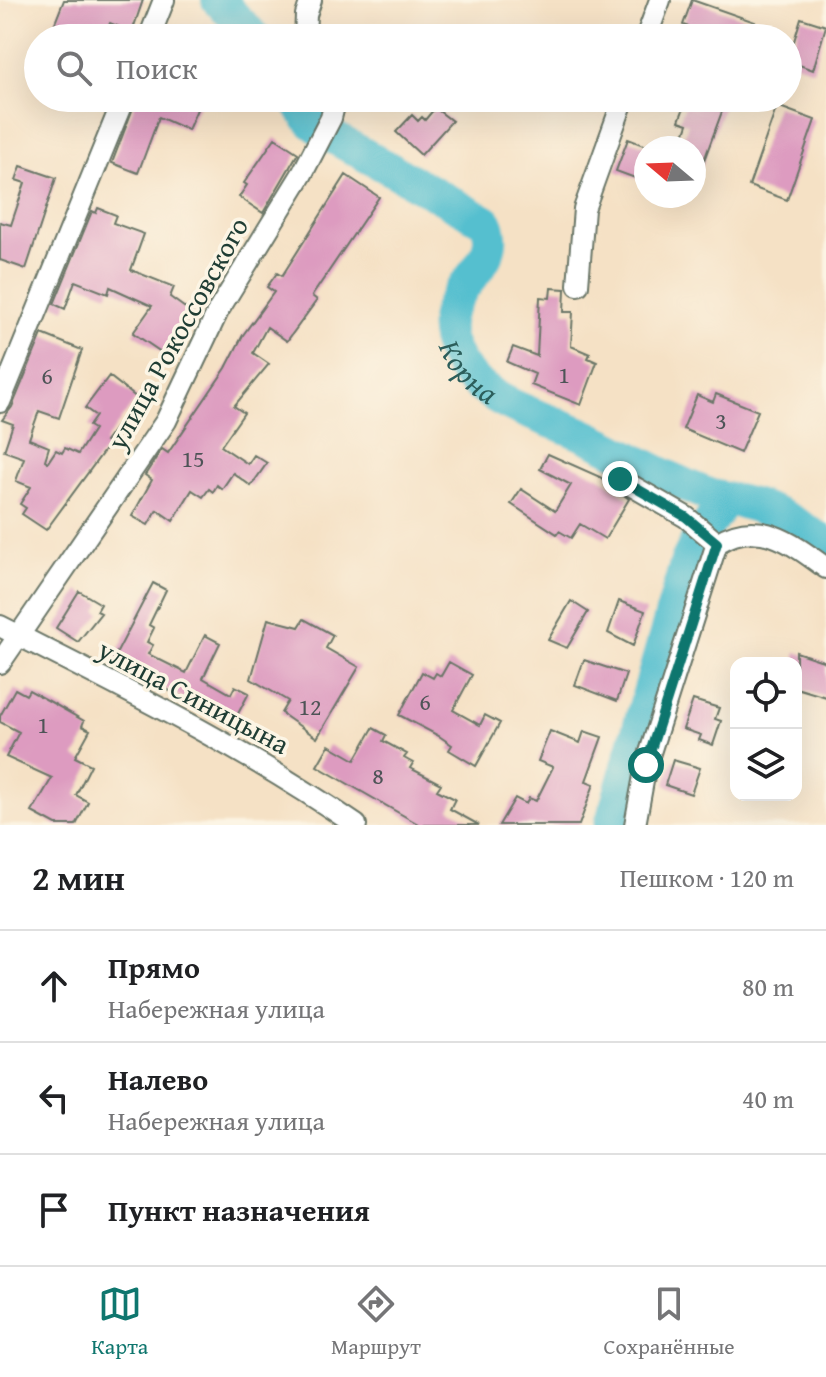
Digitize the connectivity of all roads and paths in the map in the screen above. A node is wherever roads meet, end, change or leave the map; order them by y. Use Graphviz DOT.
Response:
graph roads {
  1 [pos="164,0"];
  2 [pos="311,0"];
  3 [pos="660,0"];
  4 [pos="155,24"];
  5 [pos="306,24"];
  6 [pos="651,24"];
  7 [pos="118,112"];
  8 [pos="332,112"];
  9 [pos="619,112"];
  10 [pos="578,285"];
  11 [pos="0,402"];
  12 [pos="620,479"];
  13 [pos="707,534"];
  14 [pos="826,568"];
  15 [pos="0,626"];
  16 [pos="20,636"];
  17 [pos="0,663"];
  18 [pos="348,823"];
  19 [pos="635,825"];
  1 -- 4 [label="street"];
  2 -- 5 [label="street"];
  3 -- 6 [label="street"];
  7 -- 11 [label="street"];
  8 -- 16 [label="street, улица Рокоссовского"];
  9 -- 10 [label="street"];
  12 -- 13 [label="street"];
  13 -- 14 [label="street"];
  13 -- 19 [label="street"];
  15 -- 16 [label="street, улица Синицына"];
  16 -- 17 [label="street, улица Рокоссовского"];
  16 -- 18 [label="street, улица Синицына"];
}
